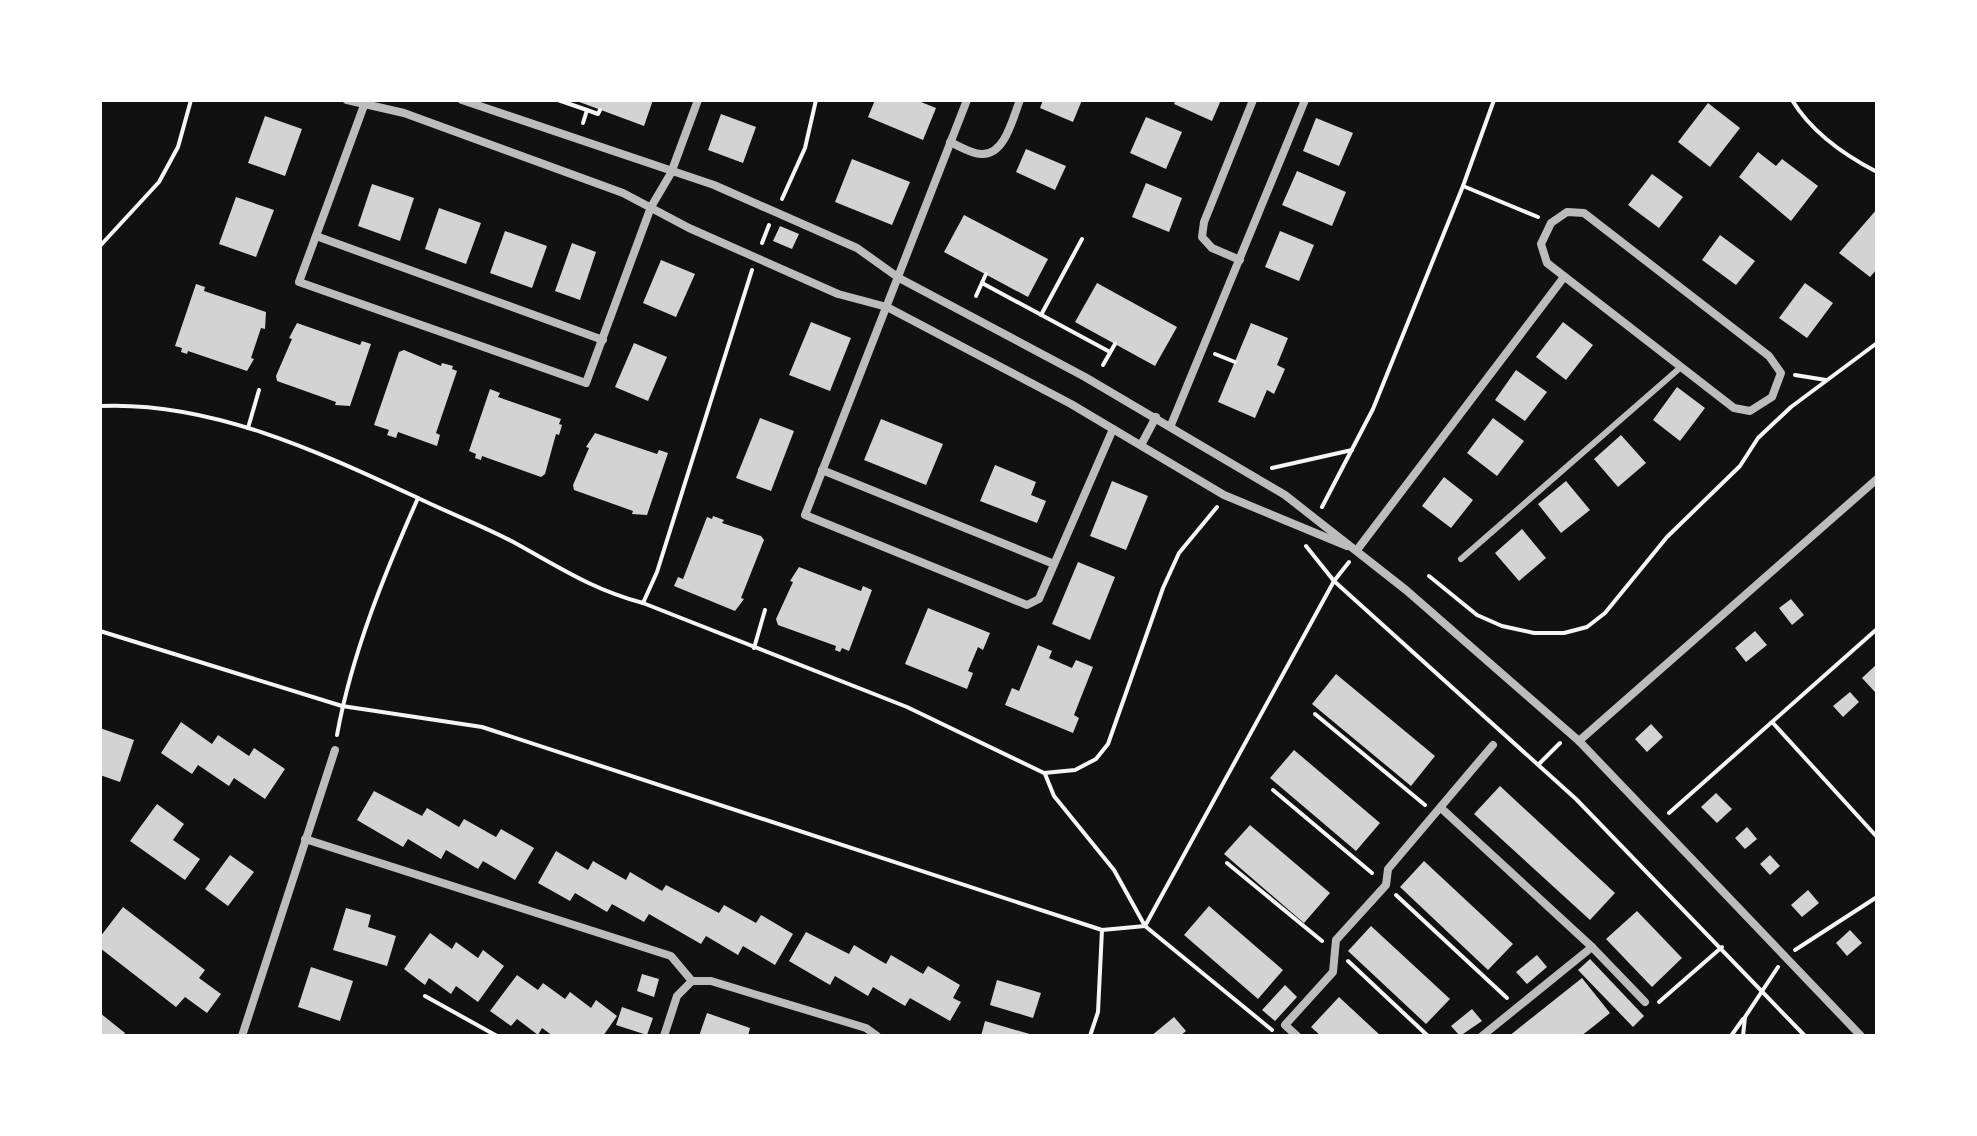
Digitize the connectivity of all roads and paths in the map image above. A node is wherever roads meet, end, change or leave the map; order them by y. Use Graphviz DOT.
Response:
graph roads {
  1 [pos="191,100"];
  2 [pos="347,100"];
  3 [pos="462,100"];
  4 [pos="558,100"];
  5 [pos="698,100"];
  6 [pos="816,100"];
  7 [pos="967,100"];
  8 [pos="1020,100"];
  9 [pos="1253,100"];
  10 [pos="1305,100"];
  11 [pos="1494,100"];
  12 [pos="1792,100"];
  13 [pos="365,102"];
  14 [pos="587,110"];
  15 [pos="600,110"];
  16 [pos="583,123"];
  17 [pos="950,142"];
  18 [pos="1877,172"];
  19 [pos="671,173"];
  20 [pos="1463,186"];
  21 [pos="651,207"];
  22 [pos="777,210"];
  23 [pos="1551,223"];
  24 [pos="316,236"];
  25 [pos="1082,239"];
  26 [pos="100,246"];
  27 [pos="756,258"];
  28 [pos="1240,260"];
  29 [pos="986,274"];
  30 [pos="1564,277"];
  31 [pos="899,278"];
  32 [pos="982,283"];
  33 [pos="976,296"];
  34 [pos="887,307"];
  35 [pos="1041,315"];
  36 [pos="603,340"];
  37 [pos="1877,343"];
  38 [pos="1115,344"];
  39 [pos="1204,350"];
  40 [pos="1110,352"];
  41 [pos="1235,362"];
  42 [pos="1103,365"];
  43 [pos="1681,367"];
  44 [pos="1781,373"];
  45 [pos="1826,380"];
  46 [pos="259,390"];
  47 [pos="100,406"];
  48 [pos="1156,417"];
  49 [pos="1171,425"];
  50 [pos="248,428"];
  51 [pos="1113,429"];
  52 [pos="1141,445"];
  53 [pos="1352,450"];
  54 [pos="1272,468"];
  55 [pos="822,470"];
  56 [pos="1877,479"];
  57 [pos="418,498"];
  58 [pos="1218,506"];
  59 [pos="1321,509"];
  60 [pos="1302,541"];
  61 [pos="1357,550"];
  62 [pos="1461,559"];
  63 [pos="1054,564"];
  64 [pos="1429,576"];
  65 [pos="1334,581"];
  66 [pos="643,603"];
  67 [pos="765,610"];
  68 [pos="1877,629"];
  69 [pos="100,631"];
  70 [pos="754,648"];
  71 [pos="342,706"];
  72 [pos="1315,714"];
  73 [pos="1773,723"];
  74 [pos="1570,733"];
  75 [pos="1579,741"];
  76 [pos="1493,745"];
  77 [pos="335,750"];
  78 [pos="1539,764"];
  79 [pos="1044,773"];
  80 [pos="1273,790"];
  81 [pos="1438,811"];
  82 [pos="1658,823"];
  83 [pos="1877,837"];
  84 [pos="305,839"];
  85 [pos="1227,863"];
  86 [pos="1386,885"];
  87 [pos="1877,897"];
  88 [pos="1145,926"];
  89 [pos="1102,930"];
  90 [pos="1592,947"];
  91 [pos="1722,947"];
  92 [pos="1335,950"];
  93 [pos="1787,956"];
  94 [pos="692,981"];
  95 [pos="1760,988"];
  96 [pos="425,996"];
  97 [pos="1645,1002"];
  98 [pos="1517,1008"];
  99 [pos="1745,1017"];
  100 [pos="1285,1025"];
  101 [pos="242,1036"];
  102 [pos="497,1036"];
  103 [pos="664,1036"];
  104 [pos="877,1036"];
  105 [pos="1090,1036"];
  106 [pos="1297,1036"];
  107 [pos="1428,1036"];
  108 [pos="1482,1036"];
  109 [pos="1731,1036"];
  110 [pos="1743,1036"];
  111 [pos="1805,1036"];
  112 [pos="1861,1036"];
  1 -- 26 [label="path"];
  2 -- 13 [label="street"];
  3 -- 19 [label="street"];
  4 -- 14 [label="path"];
  5 -- 19 [label="street"];
  6 -- 22 [label="path"];
  7 -- 17 [label="street"];
  8 -- 17 [label="street"];
  9 -- 28 [label="street"];
  10 -- 28 [label="street"];
  11 -- 20 [label="path"];
  12 -- 18 [label="path"];
  13 -- 21 [label="street"];
  13 -- 24 [label="street"];
  14 -- 15 [label="path"];
  14 -- 16 [label="path"];
  17 -- 31 [label="street"];
  19 -- 21 [label="street"];
  19 -- 22 [label="street"];
  20 -- 23 [label="path"];
  20 -- 53 [label="path"];
  21 -- 27 [label="street"];
  21 -- 36 [label="street"];
  22 -- 27 [label="path"];
  22 -- 31 [label="street"];
  23 -- 30 [label="street"];
  23 -- 44 [label="street"];
  24 -- 36 [label="street"];
  24 -- 36 [label="street"];
  25 -- 35 [label="path"];
  27 -- 34 [label="street"];
  27 -- 66 [label="path"];
  28 -- 39 [label="street"];
  29 -- 32 [label="path"];
  30 -- 43 [label="street"];
  30 -- 61 [label="street"];
  31 -- 34 [label="street"];
  31 -- 48 [label="street"];
  32 -- 33 [label="path"];
  32 -- 35 [label="path"];
  34 -- 51 [label="street"];
  34 -- 55 [label="street"];
  35 -- 40 [label="path"];
  37 -- 45 [label="path"];
  38 -- 40 [label="path"];
  39 -- 41 [label="path"];
  39 -- 49 [label="street"];
  40 -- 42 [label="path"];
  43 -- 44 [label="street"];
  43 -- 62 [label="lane"];
  44 -- 45 [label="path"];
  45 -- 64 [label="path"];
  46 -- 50 [label="path"];
  47 -- 50 [label="path"];
  48 -- 49 [label="street"];
  48 -- 52 [label="street"];
  49 -- 61 [label="street"];
  50 -- 57 [label="path"];
  51 -- 52 [label="street"];
  51 -- 63 [label="street"];
  52 -- 61 [label="street"];
  53 -- 54 [label="path"];
  53 -- 59 [label="path"];
  55 -- 63 [label="street"];
  55 -- 63 [label="street"];
  56 -- 75 [label="street"];
  57 -- 66 [label="path"];
  57 -- 71 [label="path"];
  58 -- 79 [label="path"];
  60 -- 65 [label="path"];
  61 -- 65 [label="path"];
  61 -- 74 [label="street"];
  65 -- 78 [label="path"];
  65 -- 88 [label="path"];
  66 -- 70 [label="path"];
  67 -- 70 [label="path"];
  68 -- 73 [label="path"];
  69 -- 71 [label="path"];
  70 -- 79 [label="path"];
  71 -- 77 [label="path"];
  71 -- 89 [label="path"];
  72 -- 81 [label="path"];
  73 -- 82 [label="path"];
  73 -- 83 [label="path"];
  74 -- 75 [label="street"];
  74 -- 78 [label="path"];
  75 -- 82 [label="street"];
  76 -- 81 [label="street"];
  77 -- 84 [label="street"];
  78 -- 91 [label="path"];
  79 -- 88 [label="path"];
  80 -- 86 [label="path"];
  81 -- 86 [label="street"];
  81 -- 90 [label="street"];
  82 -- 93 [label="street"];
  84 -- 94 [label="street"];
  84 -- 101 [label="street"];
  85 -- 92 [label="path"];
  86 -- 92 [label="street"];
  86 -- 98 [label="path"];
  87 -- 93 [label="path"];
  88 -- 89 [label="path"];
  88 -- 100 [label="path"];
  89 -- 105 [label="path"];
  90 -- 97 [label="street"];
  90 -- 98 [label="street"];
  91 -- 95 [label="path"];
  91 -- 97 [label="path"];
  92 -- 100 [label="street"];
  92 -- 107 [label="path"];
  93 -- 95 [label="path"];
  93 -- 112 [label="street"];
  94 -- 103 [label="street"];
  94 -- 104 [label="street"];
  95 -- 99 [label="path"];
  95 -- 111 [label="path"];
  96 -- 102 [label="path"];
  98 -- 108 [label="street"];
  99 -- 109 [label="path"];
  99 -- 110 [label="path"];
  100 -- 106 [label="street"];
}
